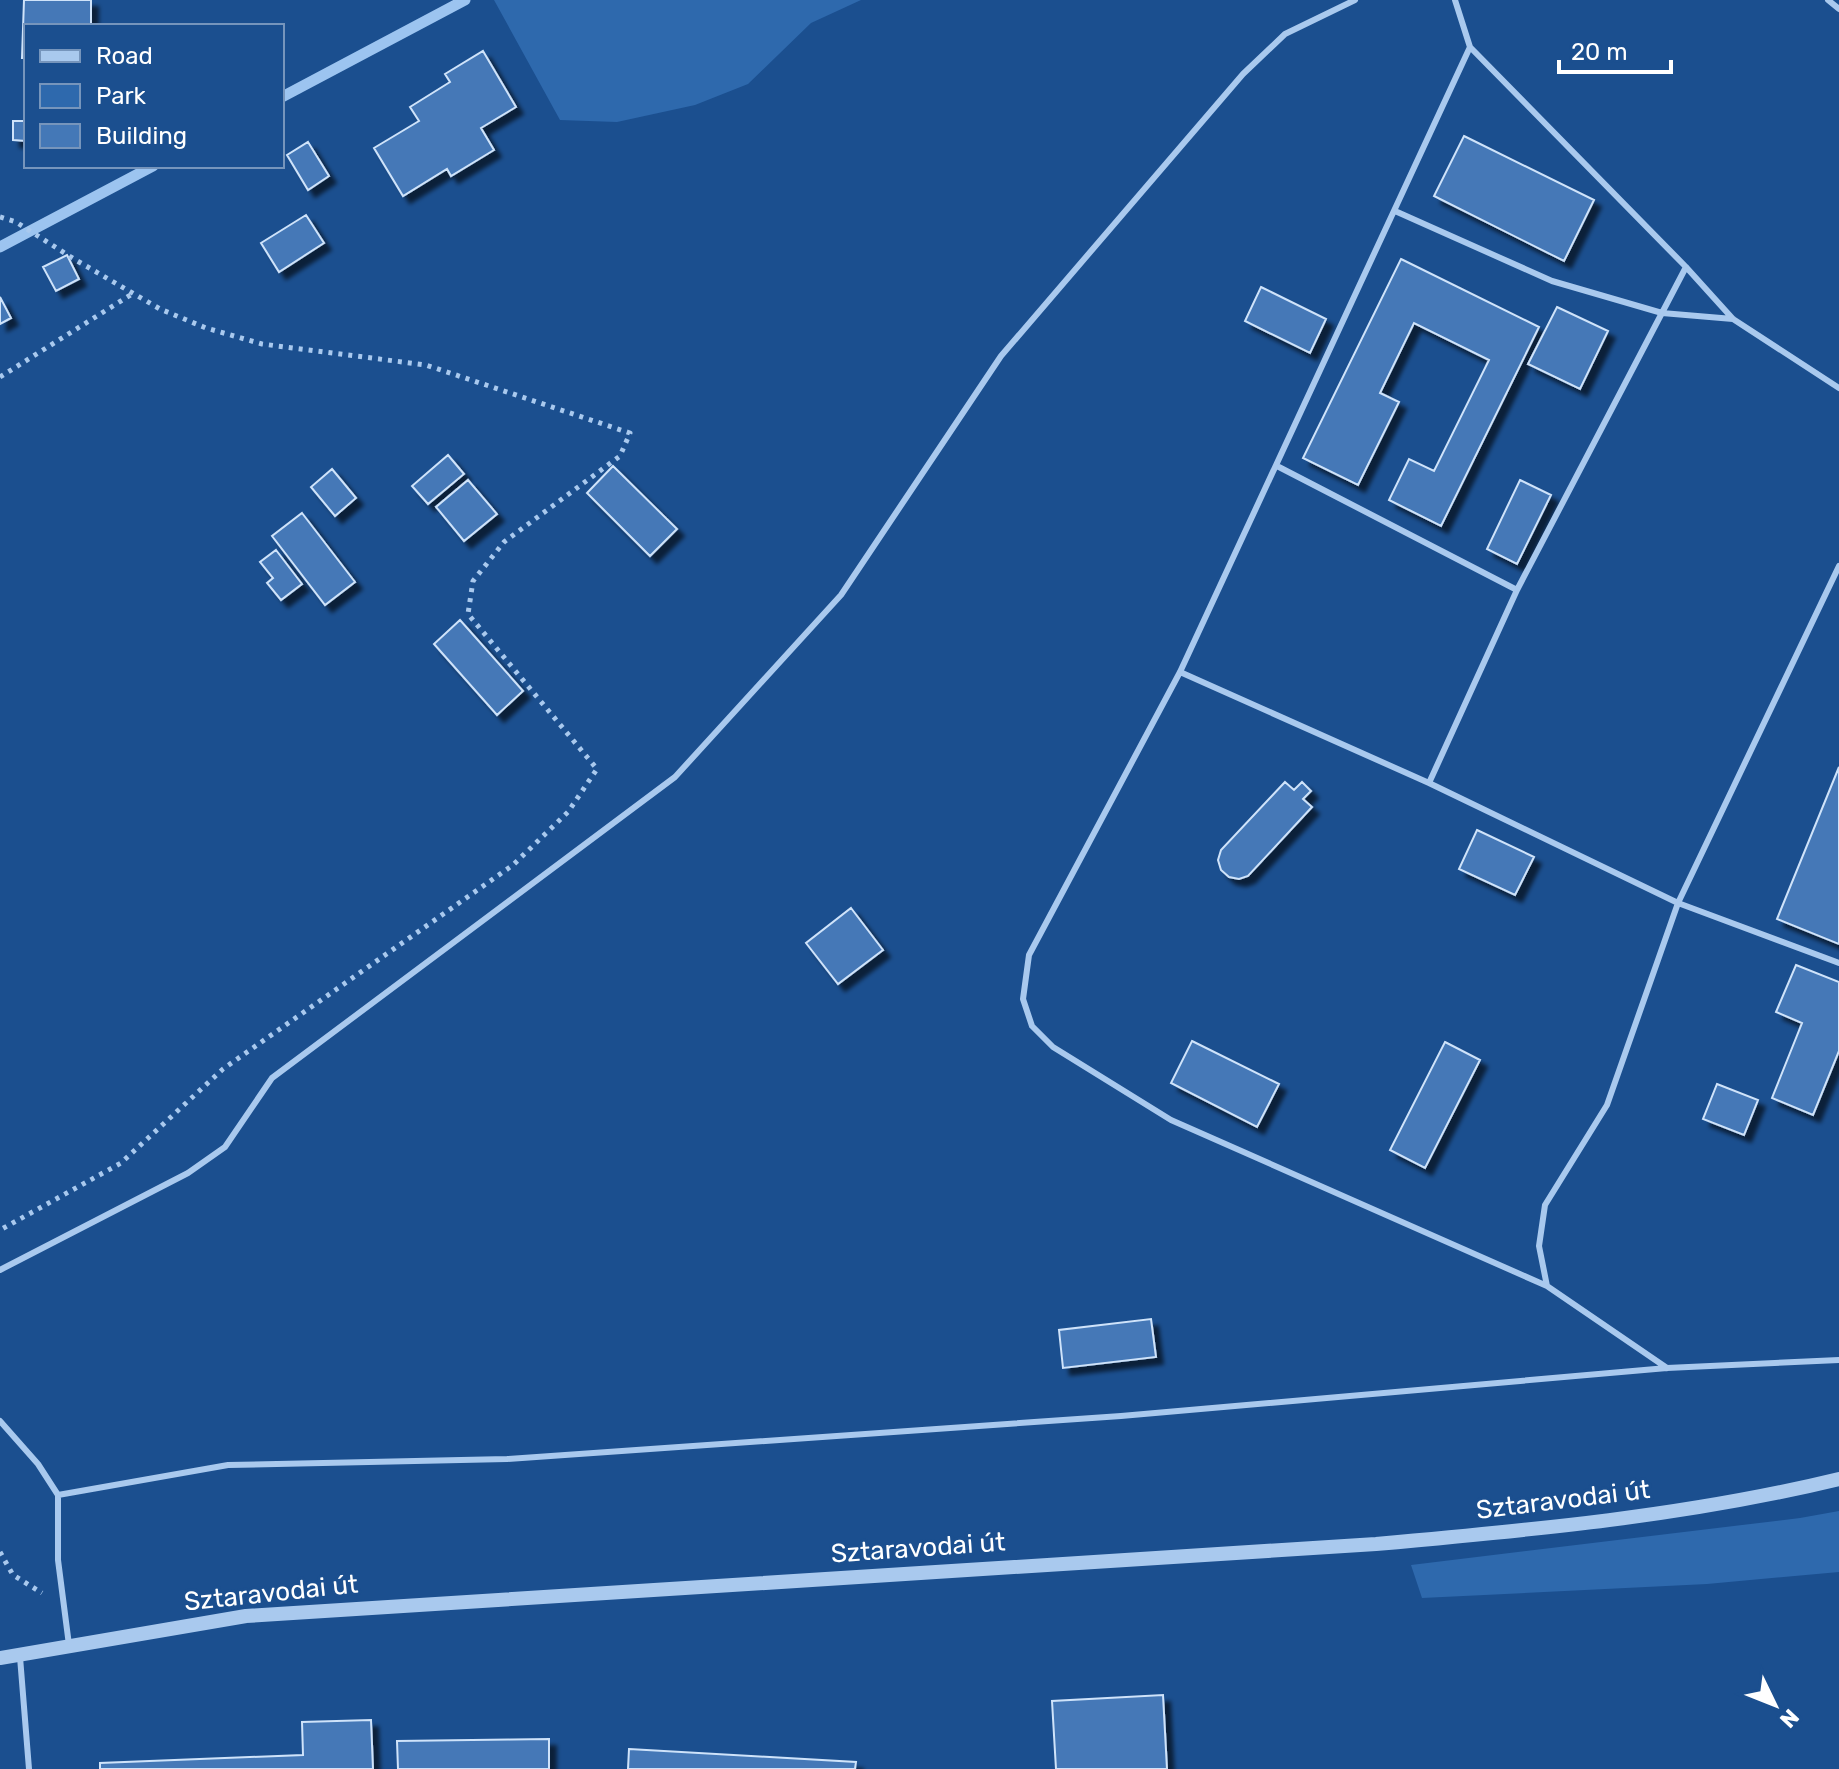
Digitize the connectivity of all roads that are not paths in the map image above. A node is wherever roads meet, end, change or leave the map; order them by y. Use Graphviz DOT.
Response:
graph roads {
  1 [pos="1355,0"];
  2 [pos="1455,0"];
  3 [pos="1828,0"];
  4 [pos="1839,9"];
  5 [pos="1470,47"];
  6 [pos="1395,211"];
  7 [pos="1686,267"];
  8 [pos="1662,313"];
  9 [pos="1733,319"];
  10 [pos="1839,388"];
  11 [pos="1277,466"];
  12 [pos="1839,566"];
  13 [pos="1517,590"];
  14 [pos="1180,672"];
  15 [pos="1429,783"];
  16 [pos="1678,903"];
  17 [pos="1839,963"];
  18 [pos="0,1270"];
  19 [pos="1547,1286"];
  20 [pos="1839,1360"];
  21 [pos="1667,1368"];
  22 [pos="0,1421"];
  23 [pos="1839,1479"];
  24 [pos="58,1495"];
  25 [pos="69,1645"];
  26 [pos="19,1653"];
  27 [pos="0,1658"];
  28 [pos="29,1769"];
  1 -- 18 [label="lane"];
  2 -- 5 [label="lane"];
  3 -- 4 [label="lane"];
  5 -- 6 [label="lane"];
  5 -- 7 [label="lane"];
  6 -- 8 [label="lane"];
  6 -- 11 [label="lane"];
  7 -- 8 [label="lane"];
  7 -- 9 [label="lane"];
  8 -- 9 [label="lane"];
  8 -- 13 [label="lane"];
  9 -- 10 [label="lane"];
  11 -- 13 [label="lane"];
  11 -- 14 [label="lane"];
  12 -- 16 [label="lane"];
  13 -- 15 [label="lane"];
  14 -- 15 [label="lane"];
  14 -- 19 [label="lane"];
  15 -- 16 [label="lane"];
  16 -- 17 [label="lane"];
  16 -- 19 [label="lane"];
  19 -- 21 [label="lane"];
  20 -- 21 [label="lane"];
  21 -- 24 [label="lane"];
  22 -- 24 [label="lane"];
  23 -- 25 [label="street, Sztaravodai út"];
  24 -- 25 [label="lane"];
  25 -- 26 [label="street, Sztaravodai út"];
  26 -- 27 [label="street, Sztaravodai út"];
  26 -- 28 [label="lane"];
}
